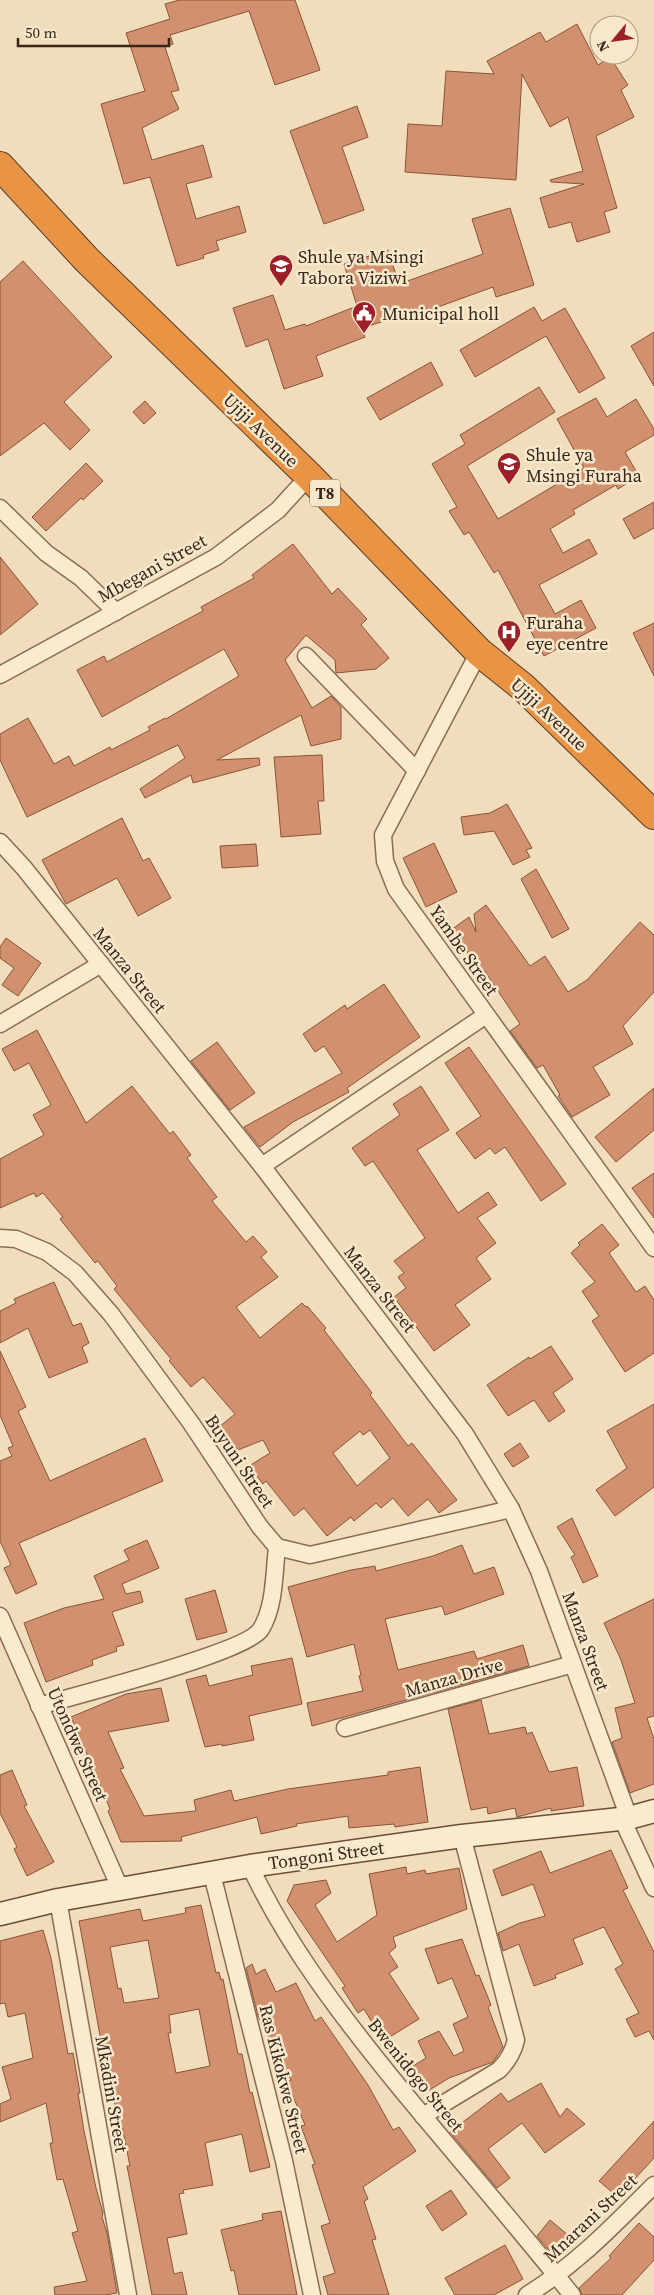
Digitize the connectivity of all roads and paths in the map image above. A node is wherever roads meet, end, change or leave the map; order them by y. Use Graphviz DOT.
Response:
graph roads {
  1 [pos="0,166"];
  2 [pos="309,476"];
  3 [pos="0,508"];
  4 [pos="116,612"];
  5 [pos="480,652"];
  6 [pos="306,656"];
  7 [pos="0,675"];
  8 [pos="417,771"];
  9 [pos="654,815"];
  10 [pos="0,842"];
  11 [pos="100,964"];
  12 [pos="486,1015"];
  13 [pos="0,1024"];
  14 [pos="262,1166"];
  15 [pos="0,1238"];
  16 [pos="654,1248"];
  17 [pos="511,1509"];
  18 [pos="277,1547"];
  19 [pos="0,1616"];
  20 [pos="573,1664"];
  21 [pos="39,1706"];
  22 [pos="345,1728"];
  23 [pos="654,1811"];
  24 [pos="625,1819"];
  25 [pos="462,1836"];
  26 [pos="250,1866"];
  27 [pos="212,1874"];
  28 [pos="120,1888"];
  29 [pos="654,1888"];
  30 [pos="58,1900"];
  31 [pos="0,1914"];
  32 [pos="423,2116"];
  33 [pos="654,2186"];
  34 [pos="557,2276"];
  35 [pos="128,2295"];
  36 [pos="312,2295"];
  37 [pos="527,2295"];
  38 [pos="572,2295"];
  1 -- 2 [label="highway, Ujiji Avenue / T8"];
  2 -- 4 [label="street, Mbegani Street"];
  2 -- 5 [label="highway, Ujiji Avenue / T8"];
  3 -- 4 [label="street"];
  4 -- 7 [label="street, Mbegani Street"];
  5 -- 8 [label="street, Yambe Street"];
  5 -- 9 [label="highway, Ujiji Avenue / T8"];
  6 -- 8 [label="street"];
  8 -- 12 [label="street, Yambe Street"];
  10 -- 11 [label="street, Manza Street"];
  11 -- 13 [label="street"];
  11 -- 14 [label="street, Manza Street"];
  12 -- 14 [label="street"];
  12 -- 16 [label="street, Yambe Street"];
  14 -- 17 [label="street, Manza Street"];
  15 -- 18 [label="street, Buyuni Street"];
  17 -- 18 [label="street"];
  17 -- 20 [label="street, Manza Street"];
  18 -- 21 [label="street"];
  19 -- 21 [label="street, Utondwe Street"];
  20 -- 22 [label="street, Manza Drive"];
  20 -- 24 [label="street, Manza Street"];
  21 -- 28 [label="street, Utondwe Street"];
  23 -- 24 [label="street, Tongoni Street"];
  24 -- 25 [label="street, Tongoni Street"];
  24 -- 29 [label="street, Manza Street"];
  25 -- 26 [label="street, Tongoni Street"];
  25 -- 32 [label="street"];
  26 -- 27 [label="street, Tongoni Street"];
  26 -- 32 [label="street, Bwenidogo Street"];
  27 -- 28 [label="street, Tongoni Street"];
  27 -- 36 [label="street, Ras Kikokwe Street"];
  28 -- 30 [label="street, Tongoni Street"];
  30 -- 31 [label="street, Tongoni Street"];
  30 -- 35 [label="street, Mkadini Street"];
  32 -- 34 [label="street, Bwenidogo Street"];
  33 -- 34 [label="street, Mnarani Street"];
  34 -- 37 [label="street, Mnarani Street"];
  34 -- 38 [label="street, Bwenidogo Street"];
}
